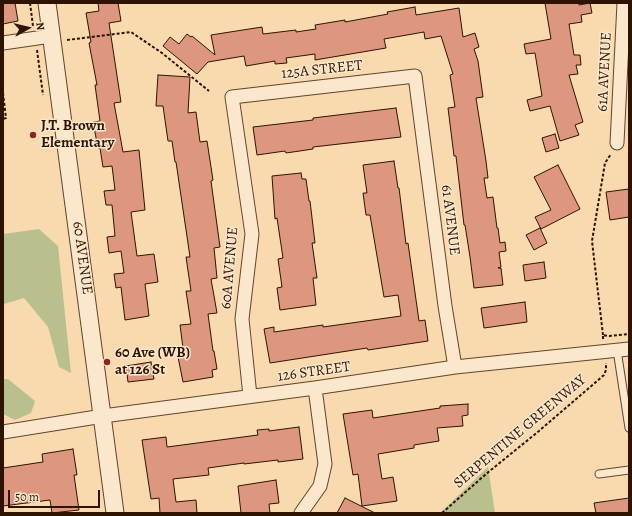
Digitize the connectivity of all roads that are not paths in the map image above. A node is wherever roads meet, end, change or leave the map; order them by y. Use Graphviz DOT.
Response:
graph roads {
  1 [pos="47,3"];
  2 [pos="624,3"];
  3 [pos="58,38"];
  4 [pos="3,43"];
  5 [pos="415,76"];
  6 [pos="232,97"];
  7 [pos="617,144"];
  8 [pos="623,350"];
  9 [pos="455,367"];
  10 [pos="315,388"];
  11 [pos="250,396"];
  12 [pos="102,416"];
  13 [pos="629,428"];
  14 [pos="3,432"];
  15 [pos="629,470"];
  16 [pos="599,474"];
  17 [pos="116,513"];
  18 [pos="301,513"];
  1 -- 3 [label="street, 60 AVENUE"];
  2 -- 7 [label="street, 61A AVENUE"];
  3 -- 4 [label="street"];
  3 -- 12 [label="street, 60 AVENUE"];
  5 -- 6 [label="street, 125A STREET"];
  5 -- 9 [label="street, 61 AVENUE"];
  6 -- 11 [label="street, 60A AVENUE"];
  8 -- 9 [label="street, 126 STREET"];
  8 -- 13 [label="lane"];
  9 -- 10 [label="street, 126 STREET"];
  10 -- 11 [label="street, 126 STREET"];
  10 -- 18 [label="street"];
  11 -- 12 [label="street, 126 STREET"];
  12 -- 14 [label="street, 126 STREET"];
  12 -- 17 [label="street, 60 AVENUE"];
  15 -- 16 [label="lane"];
}
